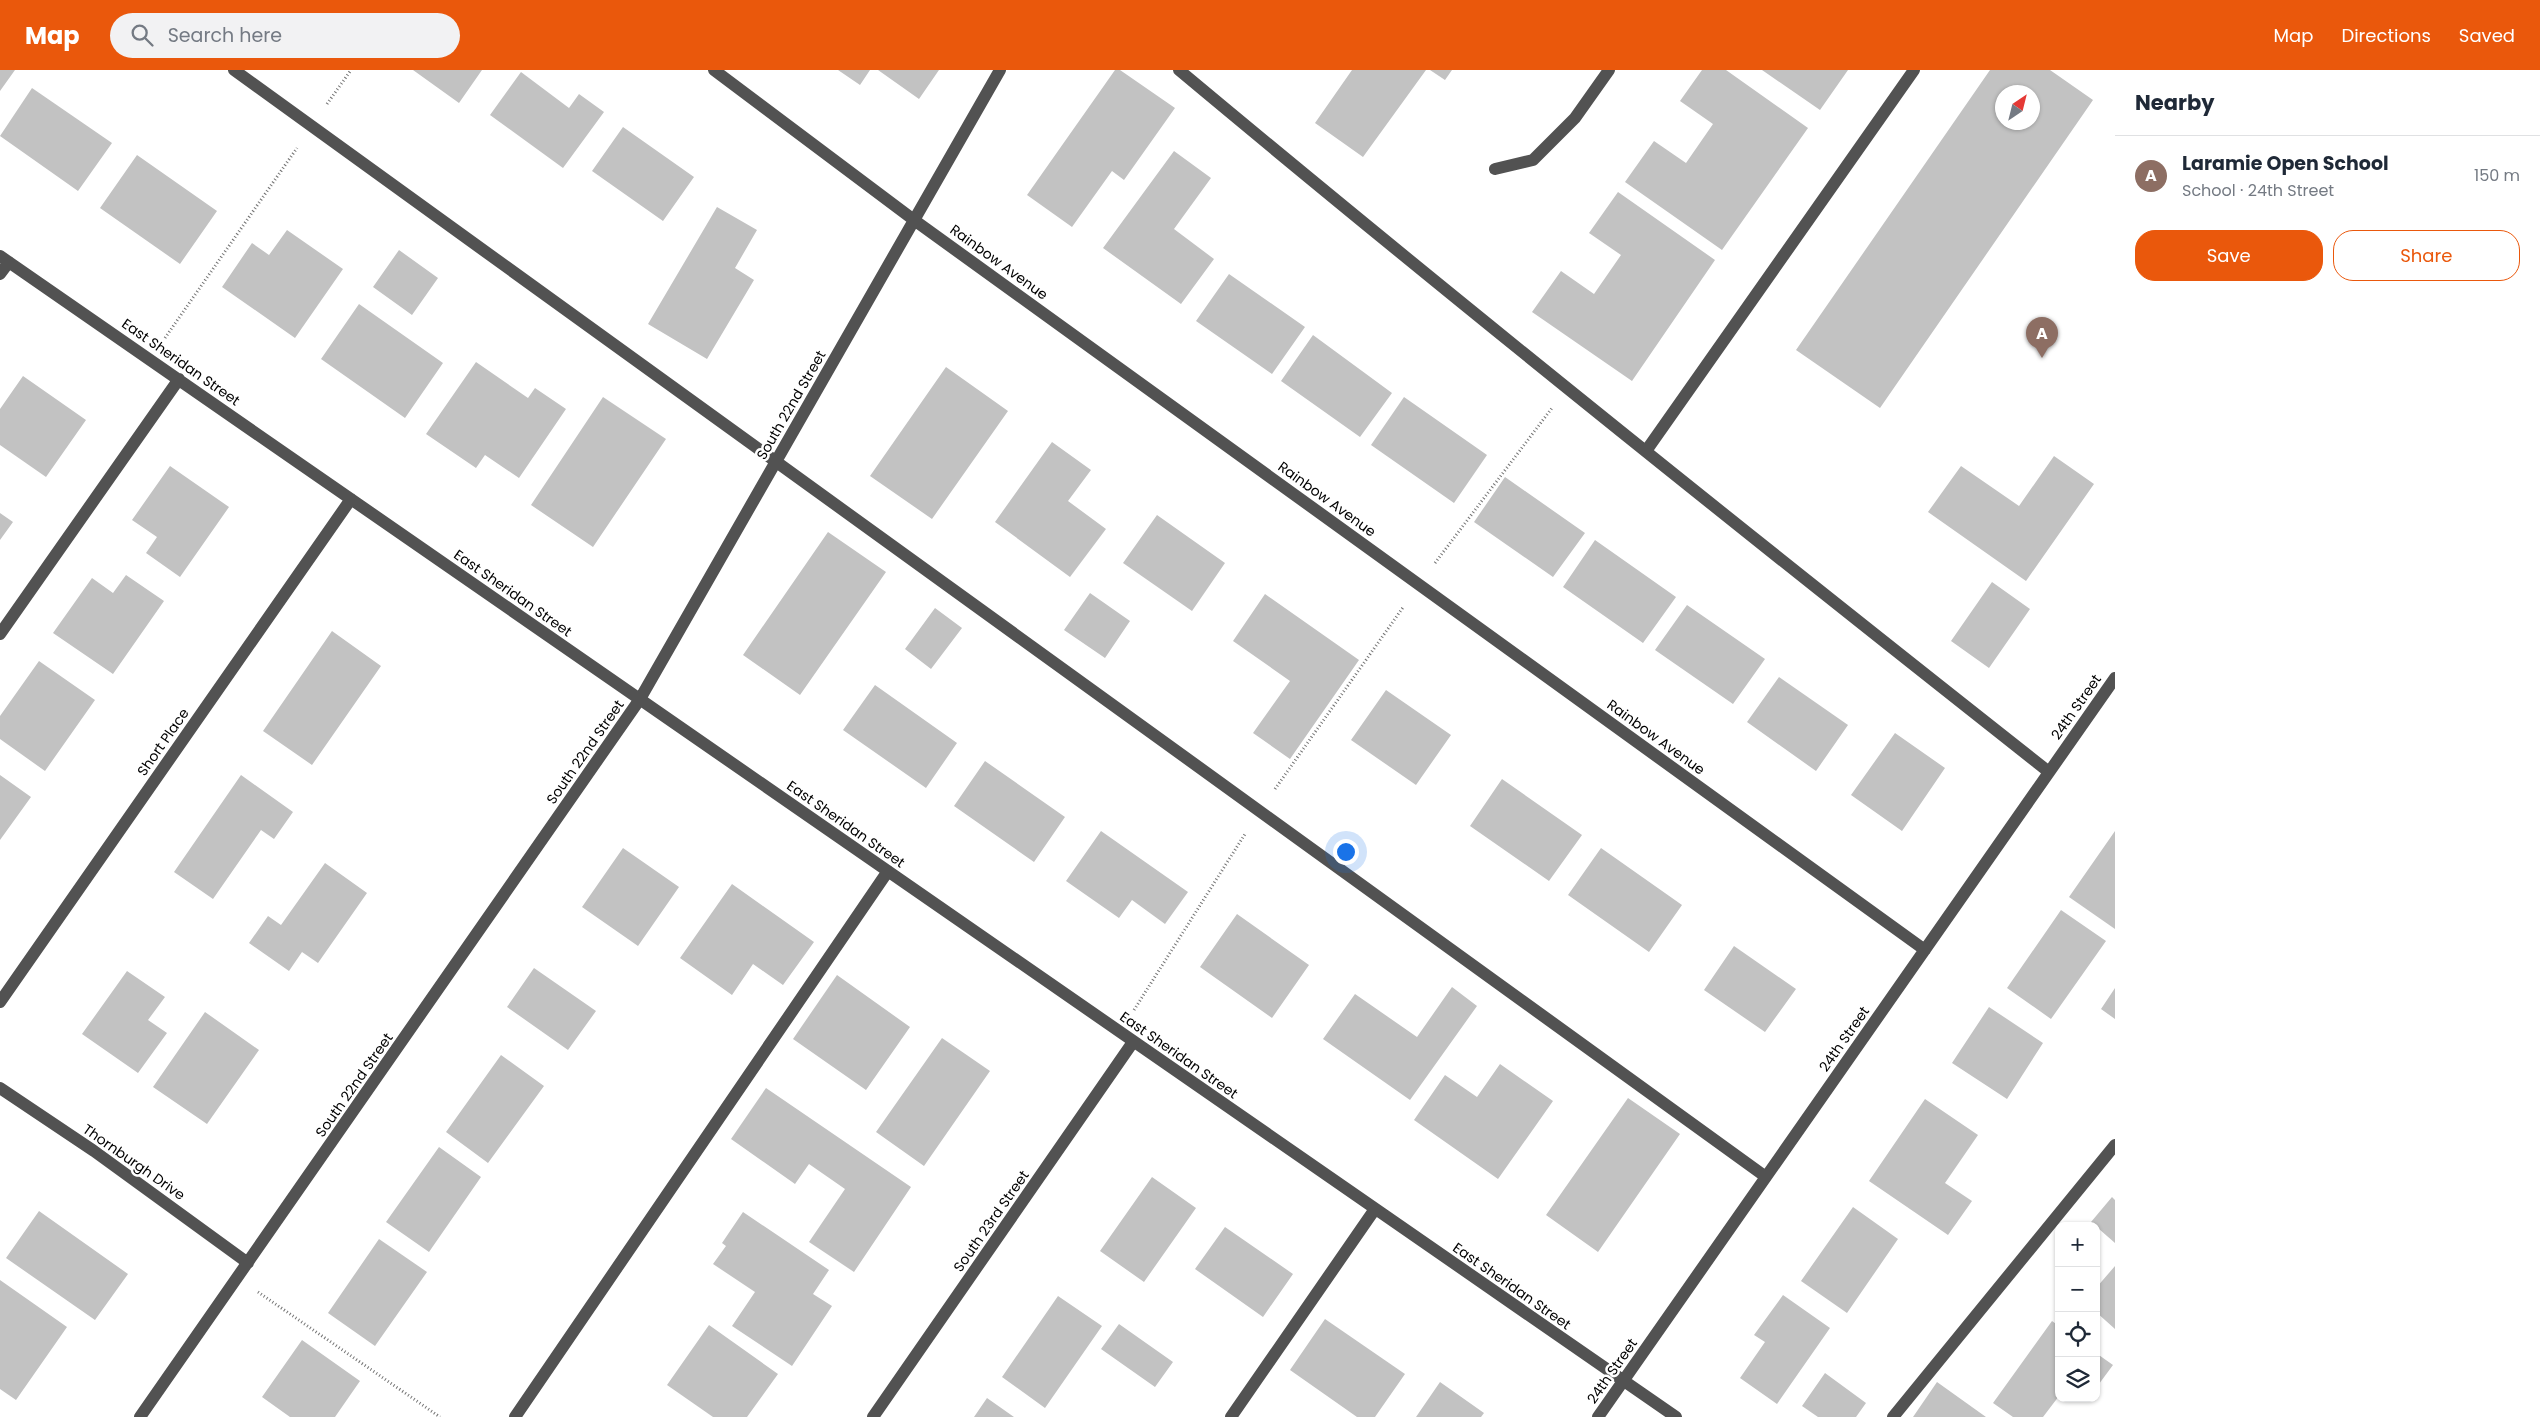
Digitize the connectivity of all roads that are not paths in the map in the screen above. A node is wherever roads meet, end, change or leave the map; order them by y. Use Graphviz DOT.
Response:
graph roads {
  1 [pos="234,70"];
  2 [pos="714,70"];
  3 [pos="1000,70"];
  4 [pos="1179,70"];
  5 [pos="1609,70"];
  6 [pos="1914,70"];
  7 [pos="1495,169"];
  8 [pos="914,220"];
  9 [pos="4,259"];
  10 [pos="0,274"];
  11 [pos="179,379"];
  12 [pos="1646,451"];
  13 [pos="776,462"];
  14 [pos="351,499"];
  15 [pos="0,634"];
  16 [pos="2115,678"];
  17 [pos="640,699"];
  18 [pos="2048,772"];
  19 [pos="888,871"];
  20 [pos="1925,950"];
  21 [pos="0,1002"];
  22 [pos="1134,1042"];
  23 [pos="0,1088"];
  24 [pos="2115,1145"];
  25 [pos="1766,1177"];
  26 [pos="1375,1209"];
  27 [pos="248,1263"];
  28 [pos="1623,1381"];
  29 [pos="140,1417"];
  30 [pos="515,1417"];
  31 [pos="873,1417"];
  32 [pos="1231,1417"];
  33 [pos="1598,1417"];
  34 [pos="1676,1417"];
  35 [pos="1893,1417"];
  1 -- 13 [label="street"];
  2 -- 8 [label="street, Rainbow Avenue"];
  3 -- 8 [label="street, South 22nd Street"];
  4 -- 12 [label="street"];
  5 -- 7 [label="street"];
  6 -- 12 [label="street"];
  8 -- 13 [label="street, South 22nd Street"];
  8 -- 20 [label="street, Rainbow Avenue"];
  9 -- 10 [label="street"];
  9 -- 11 [label="street, East Sheridan Street"];
  11 -- 14 [label="street, East Sheridan Street"];
  11 -- 15 [label="street"];
  12 -- 18 [label="street"];
  13 -- 17 [label="street, South 22nd Street"];
  13 -- 25 [label="street"];
  14 -- 17 [label="street, East Sheridan Street"];
  14 -- 21 [label="street, Short Place"];
  16 -- 18 [label="street, 24th Street"];
  17 -- 19 [label="street, East Sheridan Street"];
  17 -- 27 [label="street, South 22nd Street"];
  18 -- 20 [label="street, 24th Street"];
  19 -- 22 [label="street, East Sheridan Street"];
  19 -- 30 [label="street"];
  20 -- 25 [label="street, 24th Street"];
  22 -- 26 [label="street, East Sheridan Street"];
  22 -- 31 [label="street, South 23rd Street"];
  23 -- 27 [label="street, Thornburgh Drive"];
  24 -- 35 [label="street"];
  25 -- 28 [label="street, 24th Street"];
  26 -- 28 [label="street, East Sheridan Street"];
  26 -- 32 [label="street"];
  27 -- 29 [label="street, South 22nd Street"];
  28 -- 33 [label="street, 24th Street"];
  28 -- 34 [label="street, East Sheridan Street"];
}
